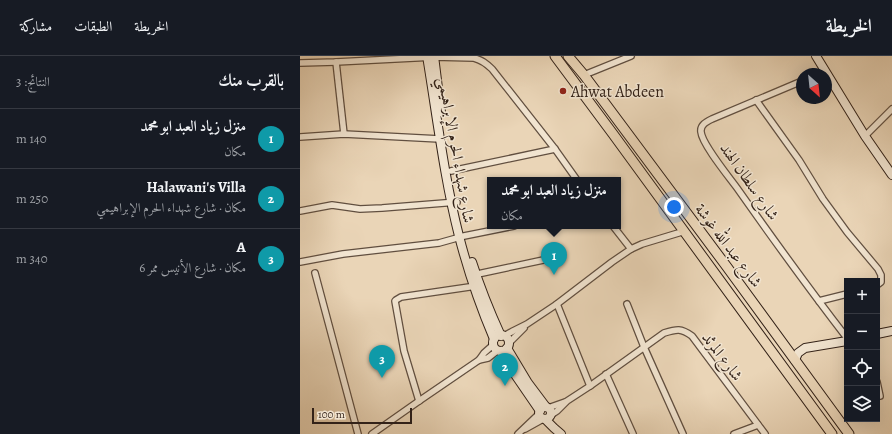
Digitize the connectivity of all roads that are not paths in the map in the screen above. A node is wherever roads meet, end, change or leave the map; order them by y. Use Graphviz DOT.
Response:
graph roads {
  1 [pos="430,56"];
  2 [pos="554,56"];
  3 [pos="631,56"];
  4 [pos="816,56"];
  5 [pos="571,57"];
  6 [pos="336,62"];
  7 [pos="300,63"];
  8 [pos="821,68"];
  9 [pos="584,75"];
  10 [pos="796,83"];
  11 [pos="832,86"];
  12 [pos="756,100"];
  13 [pos="892,109"];
  14 [pos="344,134"];
  15 [pos="865,136"];
  16 [pos="300,137"];
  17 [pos="440,139"];
  18 [pos="555,149"];
  19 [pos="451,171"];
  20 [pos="892,175"];
  21 [pos="575,177"];
  22 [pos="454,202"];
  23 [pos="300,211"];
  24 [pos="500,229"];
  25 [pos="615,229"];
  26 [pos="685,231"];
  27 [pos="462,237"];
  28 [pos="631,249"];
  29 [pos="548,260"];
  30 [pos="300,262"];
  31 [pos="315,273"];
  32 [pos="473,275"];
  33 [pos="880,283"];
  34 [pos="477,285"];
  35 [pos="844,295"];
  36 [pos="818,301"];
  37 [pos="557,304"];
  38 [pos="627,304"];
  39 [pos="892,331"];
  40 [pos="880,333"];
  41 [pos="844,336"];
  42 [pos="844,341"];
  43 [pos="501,344"];
  44 [pos="644,347"];
  45 [pos="795,360"];
  46 [pos="606,374"];
  47 [pos="590,386"];
  48 [pos="419,401"];
  49 [pos="545,414"];
  50 [pos="758,425"];
  51 [pos="358,434"];
  52 [pos="372,434"];
  53 [pos="518,434"];
  54 [pos="561,434"];
  55 [pos="633,434"];
  56 [pos="683,434"];
  57 [pos="734,434"];
  58 [pos="765,434"];
  59 [pos="832,434"];
  60 [pos="849,434"];
  1 -- 6 [label="street"];
  1 -- 17 [label="street, شارع شهداء الحرم الإبراهيمي"];
  1 -- 18 [label="street"];
  1 -- 19 [label="street, شارع شهداء الحرم الإبراهيمي"];
  2 -- 26 [label="main road, شارع عبد الله غوشة"];
  3 -- 9 [label="street"];
  4 -- 8 [label="street"];
  5 -- 9 [label="main road, شارع عبد الله غوشة"];
  6 -- 7 [label="street"];
  6 -- 14 [label="street"];
  9 -- 45 [label="main road, شارع عبد الله غوشة"];
  10 -- 12 [label="street, شارع سلطان الهند"];
  11 -- 15 [label="street"];
  12 -- 33 [label="street"];
  12 -- 36 [label="street, شارع سلطان الهند"];
  13 -- 15 [label="street"];
  14 -- 16 [label="street"];
  14 -- 17 [label="street"];
  15 -- 20 [label="street"];
  17 -- 22 [label="street, شارع شهداء الحرم الإبراهيمي"];
  18 -- 19 [label="street"];
  18 -- 21 [label="street"];
  19 -- 22 [label="street, شارع شهداء الحرم الإبراهيمي"];
  22 -- 23 [label="street"];
  22 -- 27 [label="street, شارع شهداء الحرم الإبراهيمي"];
  24 -- 27 [label="street"];
  25 -- 28 [label="street"];
  26 -- 28 [label="street"];
  26 -- 59 [label="main road, شارع عبد الله غوشة"];
  27 -- 30 [label="street"];
  27 -- 32 [label="street, شارع شهداء الحرم الإبراهيمي"];
  28 -- 37 [label="street"];
  29 -- 32 [label="street"];
  31 -- 51 [label="street"];
  32 -- 34 [label="street, شارع شهداء الحرم الإبراهيمي"];
  34 -- 43 [label="street, شارع شهداء الحرم الإبراهيمي"];
  34 -- 48 [label="street"];
  35 -- 36 [label="street"];
  36 -- 41 [label="street, شارع سلطان الهند"];
  37 -- 43 [label="street"];
  37 -- 47 [label="street"];
  38 -- 44 [label="street"];
  39 -- 40 [label="street"];
  42 -- 45 [label="street, شارع سلطان الهند"];
  43 -- 48 [label="street"];
  43 -- 49 [label="street, شارع شهداء الحرم الإبراهيمي"];
  44 -- 46 [label="street, شارع المرثد"];
  44 -- 50 [label="street, شارع المرثد"];
  44 -- 56 [label="street"];
  45 -- 60 [label="main road, شارع عبد الله غوشة"];
  46 -- 47 [label="street, شارع المرثد"];
  46 -- 55 [label="street"];
  47 -- 49 [label="street, شارع المرثد"];
  48 -- 52 [label="street"];
  49 -- 53 [label="street, شارع المرثد"];
  49 -- 54 [label="street, شارع شهداء الحرم الإبراهيمي"];
  50 -- 57 [label="street"];
  50 -- 58 [label="street, شارع المرثد"];
}
